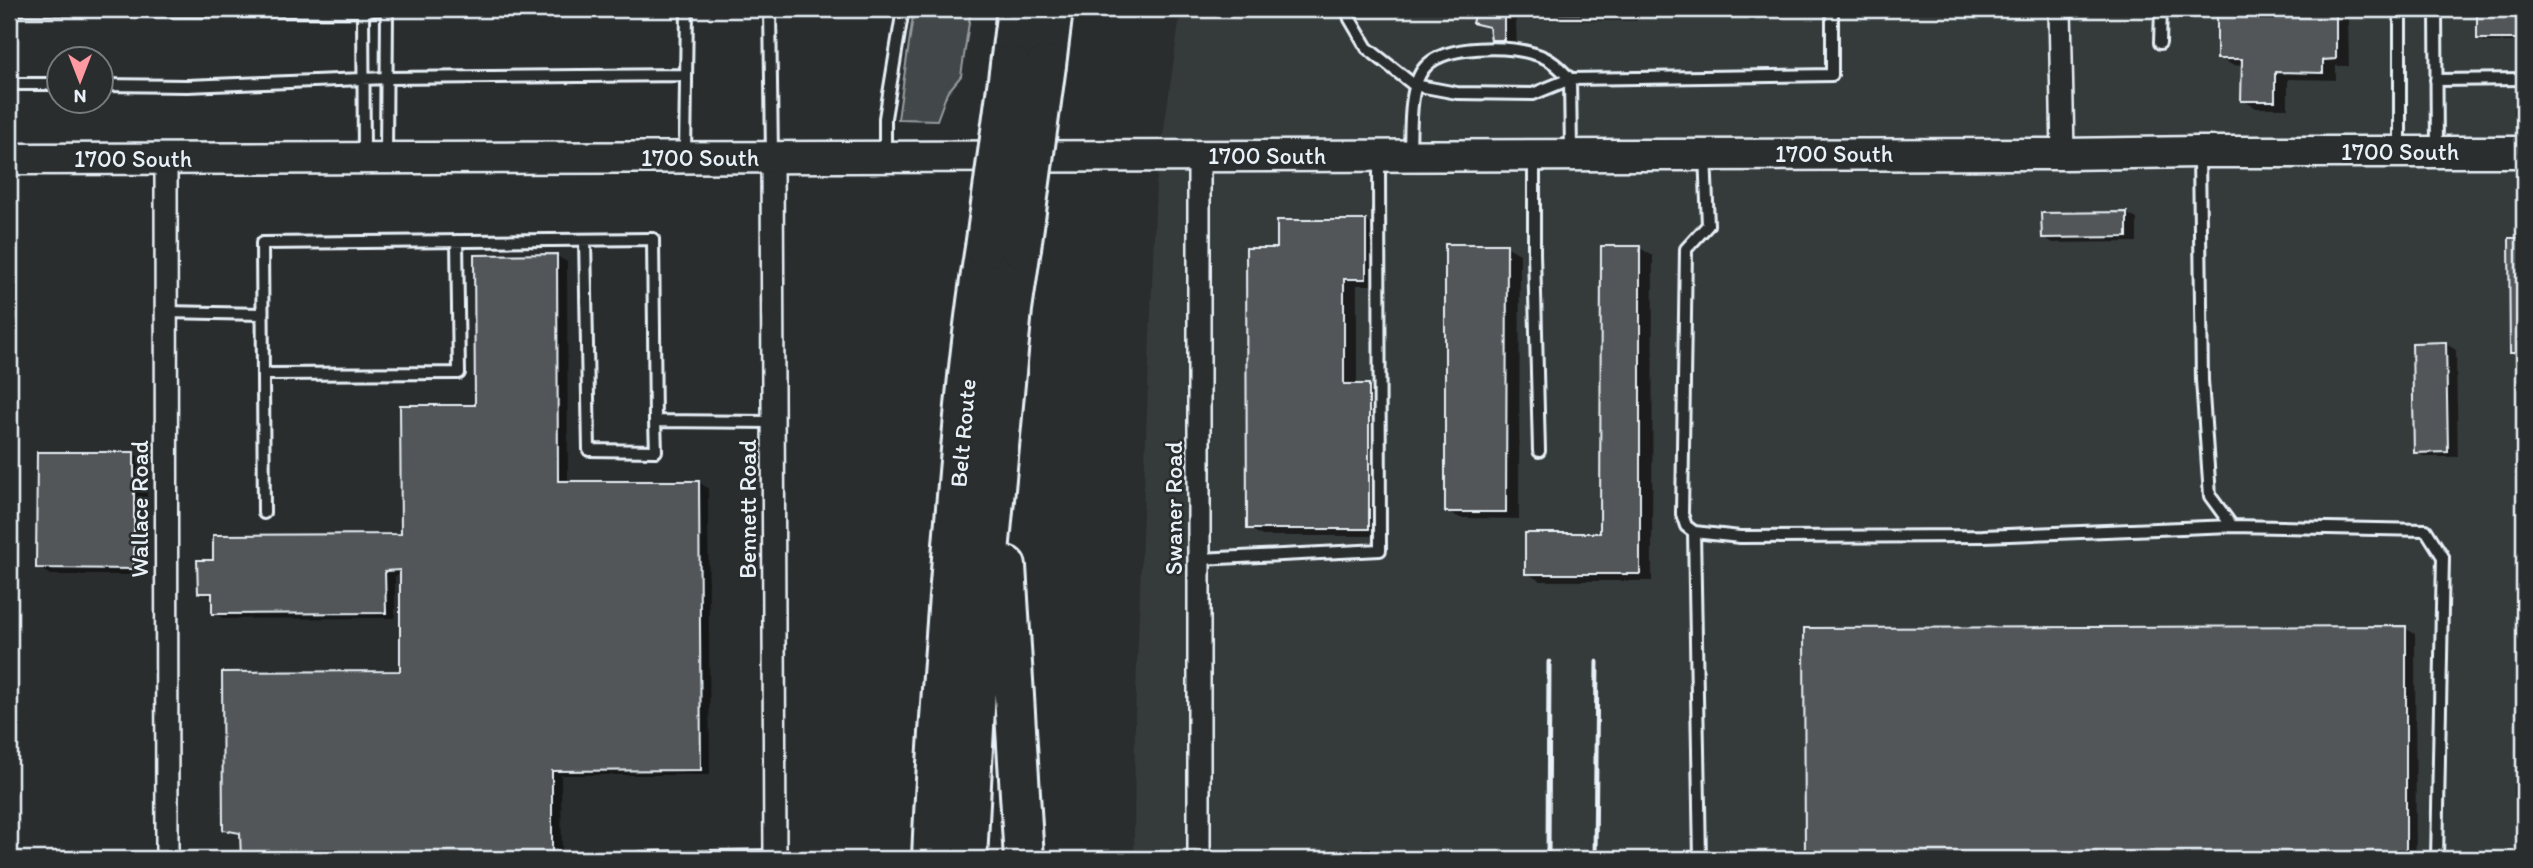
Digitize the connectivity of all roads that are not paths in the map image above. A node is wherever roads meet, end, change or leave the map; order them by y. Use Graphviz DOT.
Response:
graph roads {
  1 [pos="9,9"];
  2 [pos="386,9"];
  3 [pos="687,9"];
  4 [pos="771,9"];
  5 [pos="903,9"];
  6 [pos="1017,9"];
  7 [pos="1053,9"];
  8 [pos="1347,9"];
  9 [pos="1832,9"];
  10 [pos="2060,9"];
  11 [pos="2161,9"];
  12 [pos="2400,9"];
  13 [pos="2436,9"];
  14 [pos="363,11"];
  15 [pos="2160,43"];
  16 [pos="1028,65"];
  17 [pos="686,75"];
  18 [pos="363,78"];
  19 [pos="387,78"];
  20 [pos="1570,79"];
  21 [pos="2524,79"];
  22 [pos="2436,80"];
  23 [pos="9,84"];
  24 [pos="46,85"];
  25 [pos="116,85"];
  26 [pos="1414,85"];
  27 [pos="2199,152"];
  28 [pos="2400,152"];
  29 [pos="2437,152"];
  30 [pos="2524,152"];
  31 [pos="1705,154"];
  32 [pos="2063,154"];
  33 [pos="1379,155"];
  34 [pos="1410,155"];
  35 [pos="1534,155"];
  36 [pos="1572,155"];
  37 [pos="1199,156"];
  38 [pos="685,158"];
  39 [pos="772,158"];
  40 [pos="885,158"];
  41 [pos="9,159"];
  42 [pos="166,159"];
  43 [pos="375,159"];
  44 [pos="585,240"];
  45 [pos="457,241"];
  46 [pos="1003,248"];
  47 [pos="166,313"];
  48 [pos="262,314"];
  49 [pos="263,374"];
  50 [pos="655,422"];
  51 [pos="774,422"];
  52 [pos="999,442"];
  53 [pos="1539,451"];
  54 [pos="264,513"];
  55 [pos="2232,526"];
  56 [pos="1694,532"];
  57 [pos="1200,559"];
  58 [pos="640,858"];
  59 [pos="775,858"];
  60 [pos="167,859"];
  61 [pos="932,859"];
  62 [pos="967,859"];
  63 [pos="1024,859"];
  64 [pos="1199,859"];
  65 [pos="1700,859"];
  66 [pos="2437,859"];
  1 -- 14 [label="lane"];
  2 -- 14 [label="lane"];
  2 -- 19 [label="lane"];
  3 -- 17 [label="lane"];
  4 -- 39 [label="lane"];
  5 -- 40 [label="lane"];
  6 -- 16 [label="highway, Belt Route"];
  7 -- 16 [label="highway, Belt Route"];
  8 -- 26 [label="lane"];
  9 -- 20 [label="lane"];
  10 -- 32 [label="street"];
  11 -- 15 [label="lane"];
  12 -- 28 [label="lane"];
  13 -- 22 [label="lane"];
  14 -- 18 [label="lane"];
  16 -- 46 [label="highway, Belt Route, bridge"];
  17 -- 19 [label="lane"];
  17 -- 38 [label="lane"];
  18 -- 19 [label="lane"];
  18 -- 25 [label="lane"];
  18 -- 43 [label="lane"];
  19 -- 43 [label="lane"];
  20 -- 26 [label="lane"];
  20 -- 26 [label="lane"];
  20 -- 36 [label="lane"];
  21 -- 22 [label="lane"];
  22 -- 29 [label="lane"];
  23 -- 24 [label="lane"];
  26 -- 34 [label="lane"];
  27 -- 28 [label="street, 1700 South"];
  27 -- 32 [label="street, 1700 South"];
  27 -- 55 [label="lane"];
  28 -- 29 [label="street, 1700 South"];
  29 -- 30 [label="street, 1700 South"];
  31 -- 32 [label="street, 1700 South"];
  31 -- 36 [label="street, 1700 South"];
  31 -- 56 [label="lane"];
  33 -- 34 [label="street, 1700 South"];
  33 -- 37 [label="street, 1700 South"];
  33 -- 57 [label="lane"];
  34 -- 35 [label="street, 1700 South"];
  35 -- 36 [label="street, 1700 South"];
  35 -- 53 [label="lane"];
  37 -- 40 [label="street, 1700 South"];
  37 -- 57 [label="street, Swaner Road"];
  38 -- 39 [label="street, 1700 South"];
  38 -- 43 [label="street, 1700 South"];
  39 -- 40 [label="street, 1700 South"];
  39 -- 51 [label="street, Bennett Road"];
  41 -- 42 [label="street, 1700 South"];
  42 -- 43 [label="street, 1700 South"];
  42 -- 47 [label="street, Wallace Road"];
  44 -- 45 [label="lane"];
  44 -- 50 [label="lane"];
  44 -- 50 [label="lane"];
  45 -- 48 [label="lane"];
  45 -- 49 [label="lane"];
  46 -- 52 [label="highway, Belt Route"];
  46 -- 61 [label="highway, Belt Route"];
  47 -- 48 [label="lane"];
  47 -- 60 [label="street, Wallace Road"];
  48 -- 49 [label="lane"];
  49 -- 54 [label="lane"];
  50 -- 51 [label="lane"];
  51 -- 59 [label="street, Bennett Road"];
  52 -- 62 [label="highway, Belt Route"];
  52 -- 63 [label="highway"];
  55 -- 56 [label="lane"];
  55 -- 66 [label="lane"];
  56 -- 65 [label="lane"];
  57 -- 64 [label="street, Swaner Road"];
  58 -- 59 [label="lane"];
}
